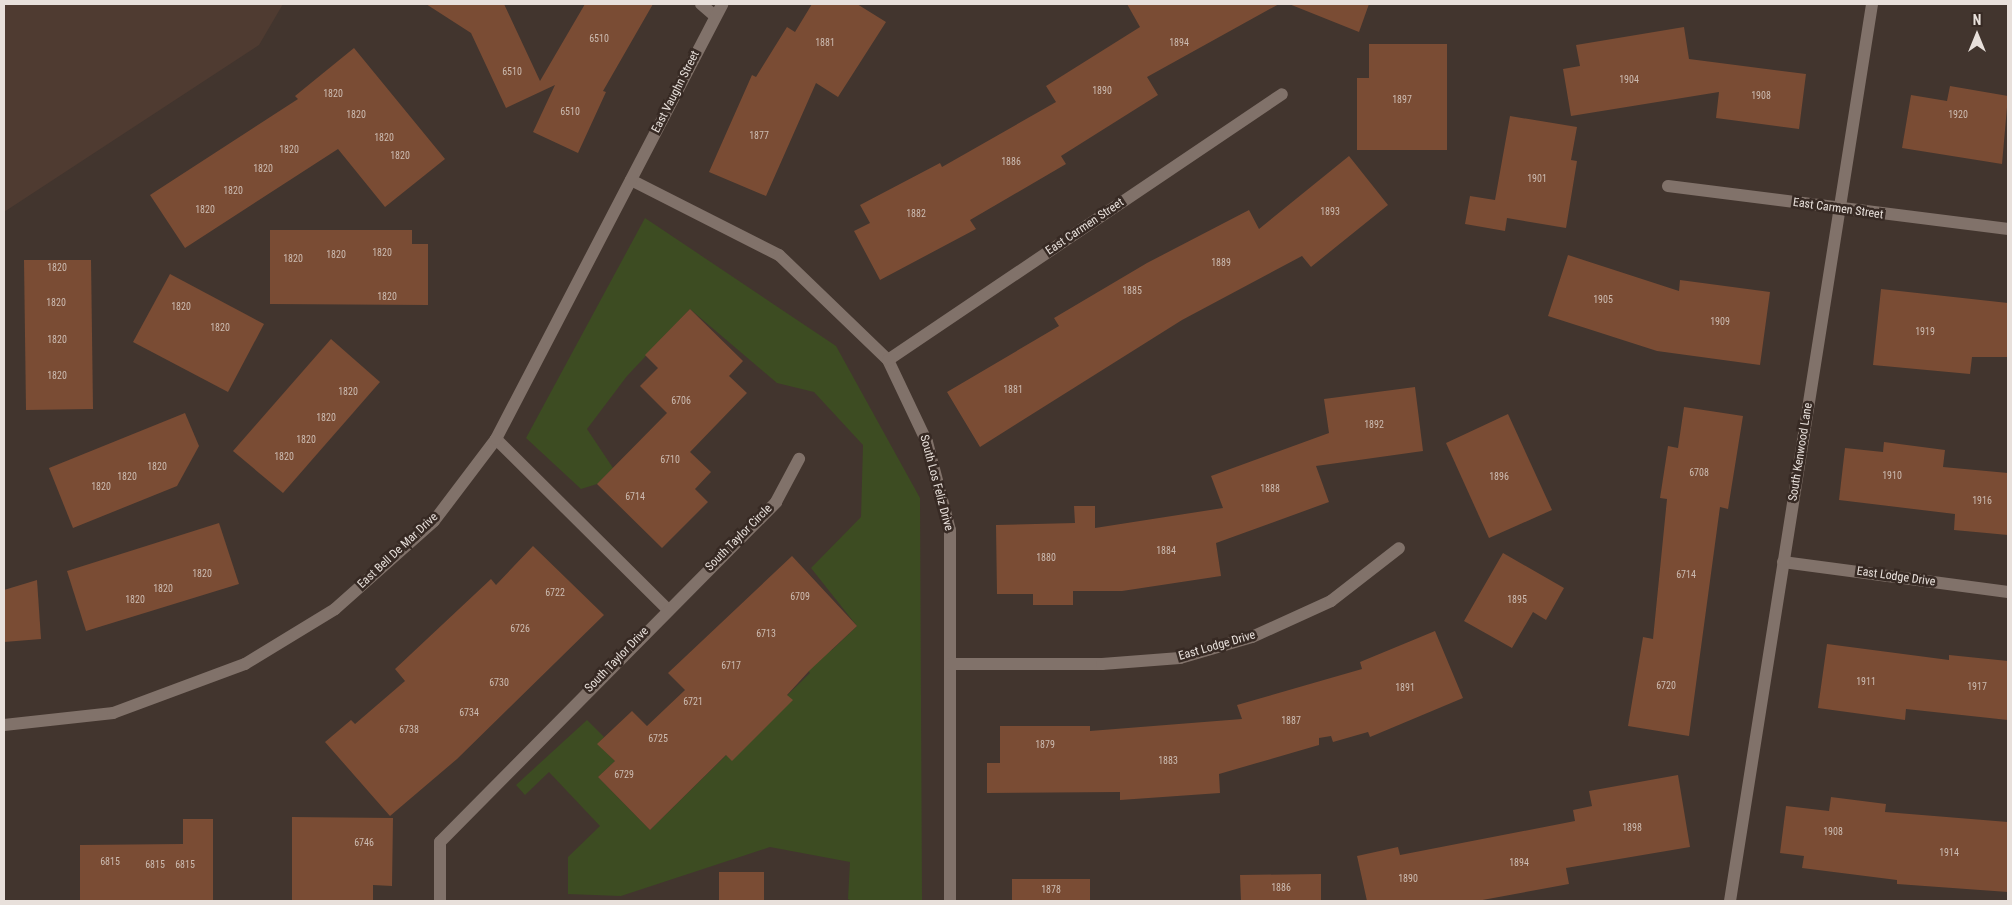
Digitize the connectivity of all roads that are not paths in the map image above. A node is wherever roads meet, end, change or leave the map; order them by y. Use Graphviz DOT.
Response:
graph roads {
  1 [pos="701,4"];
  2 [pos="722,4"];
  3 [pos="1872,4"];
  4 [pos="715,16"];
  5 [pos="1282,94"];
  6 [pos="631,180"];
  7 [pos="1668,186"];
  8 [pos="1840,210"];
  9 [pos="2008,229"];
  10 [pos="888,360"];
  11 [pos="496,439"];
  12 [pos="799,459"];
  13 [pos="1399,548"];
  14 [pos="1783,562"];
  15 [pos="2008,592"];
  16 [pos="667,609"];
  17 [pos="950,664"];
  18 [pos="4,725"];
  19 [pos="440,901"];
  20 [pos="950,901"];
  21 [pos="1730,901"];
  1 -- 4 [label="street"];
  2 -- 4 [label="street, East Vaughn Street"];
  3 -- 8 [label="street, South Kenwood Lane"];
  4 -- 6 [label="street, East Vaughn Street"];
  5 -- 10 [label="street, East Carmen Street"];
  6 -- 10 [label="street, South Los Feliz Drive"];
  6 -- 11 [label="street, East Bell De Mar Drive"];
  7 -- 8 [label="street, East Carmen Street"];
  8 -- 9 [label="street, East Carmen Street"];
  8 -- 14 [label="street, South Kenwood Lane"];
  10 -- 17 [label="street, South Los Feliz Drive"];
  11 -- 16 [label="street"];
  11 -- 18 [label="street, East Bell De Mar Drive"];
  12 -- 16 [label="street, South Taylor Circle"];
  13 -- 17 [label="street, East Lodge Drive"];
  14 -- 15 [label="street, East Lodge Drive"];
  14 -- 21 [label="street, South Kenwood Lane"];
  16 -- 19 [label="street, South Taylor Drive"];
  17 -- 20 [label="street, South Los Feliz Drive"];
}
